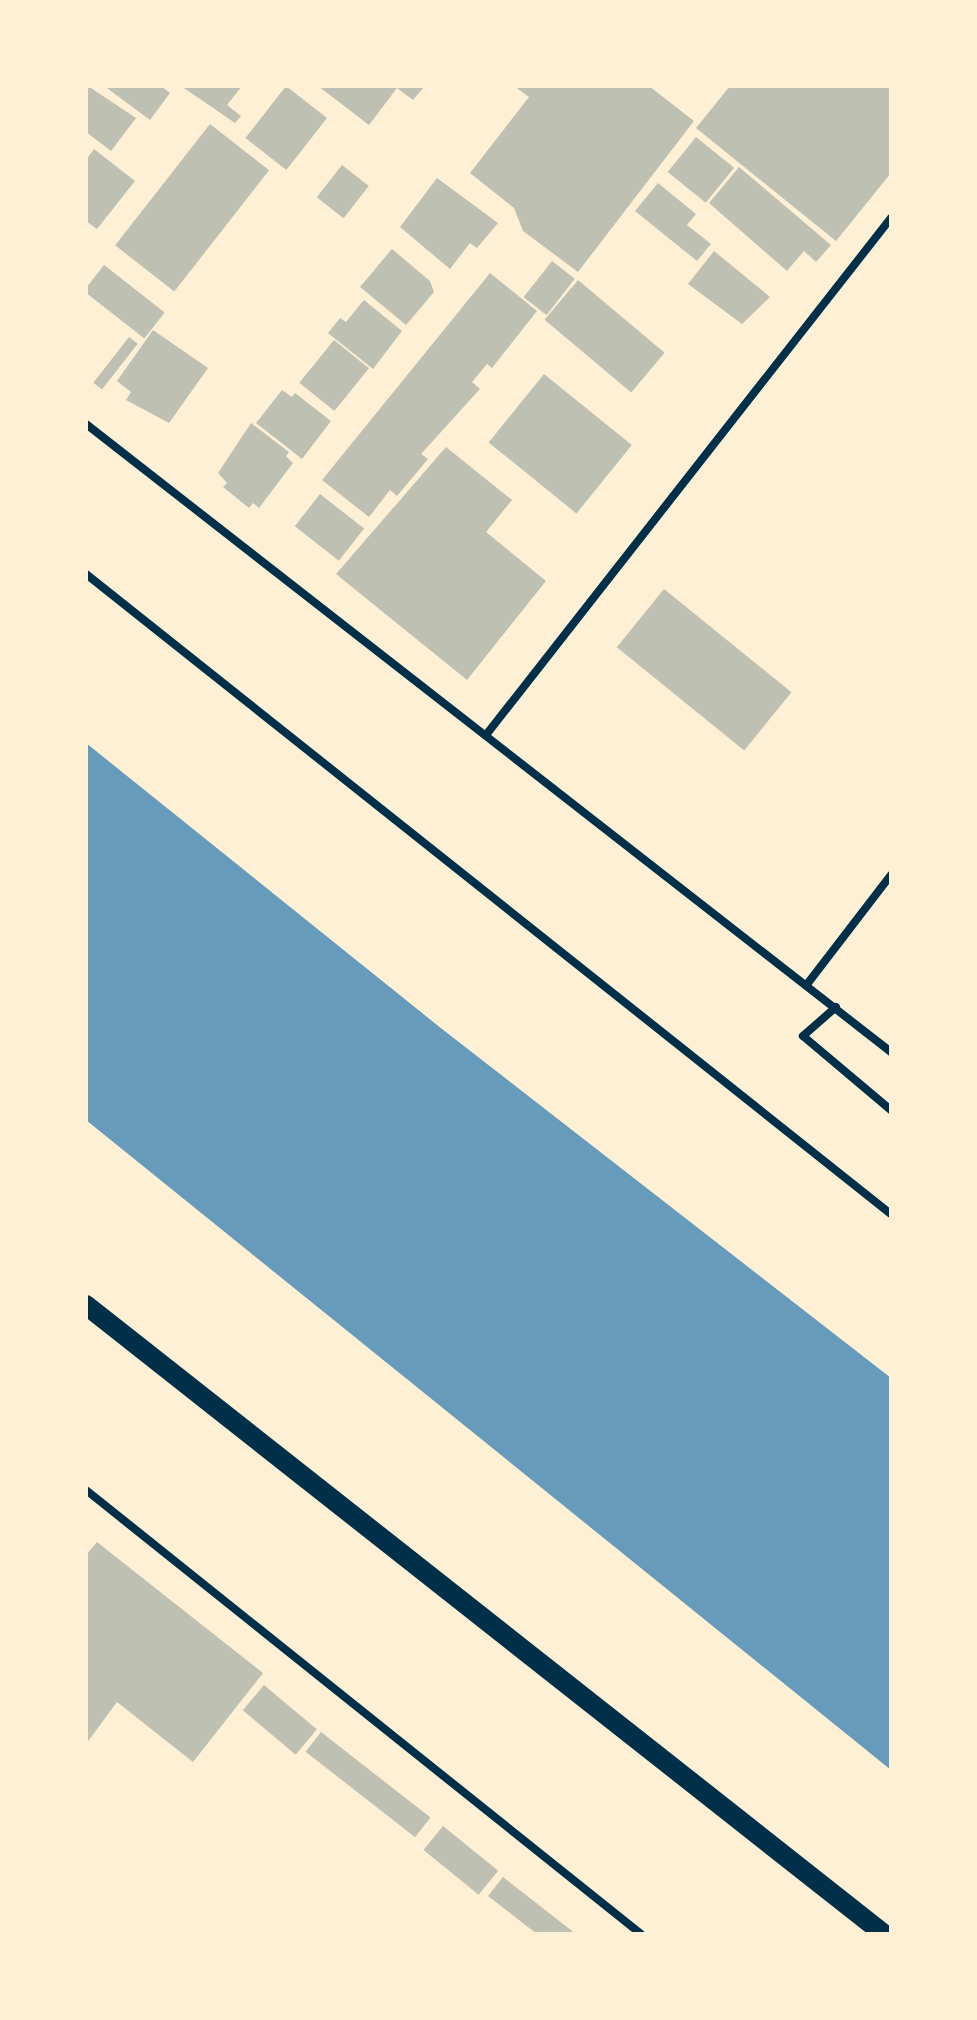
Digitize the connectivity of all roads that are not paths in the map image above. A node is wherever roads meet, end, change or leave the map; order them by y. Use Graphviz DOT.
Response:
graph roads {
  1 [pos="891,218"];
  2 [pos="86,424"];
  3 [pos="86,574"];
  4 [pos="486,735"];
  5 [pos="891,875"];
  6 [pos="808,983"];
  7 [pos="836,1007"];
  8 [pos="891,1052"];
  9 [pos="891,1110"];
  10 [pos="891,1214"];
  11 [pos="86,1305"];
  12 [pos="86,1490"];
  13 [pos="641,1934"];
  14 [pos="884,1934"];
  1 -- 4 [label="street"];
  2 -- 4 [label="street"];
  3 -- 10 [label="street"];
  4 -- 6 [label="street"];
  5 -- 6 [label="street"];
  6 -- 7 [label="street"];
  7 -- 8 [label="street"];
  7 -- 9 [label="street"];
  11 -- 14 [label="main road"];
  12 -- 13 [label="street"];
}
